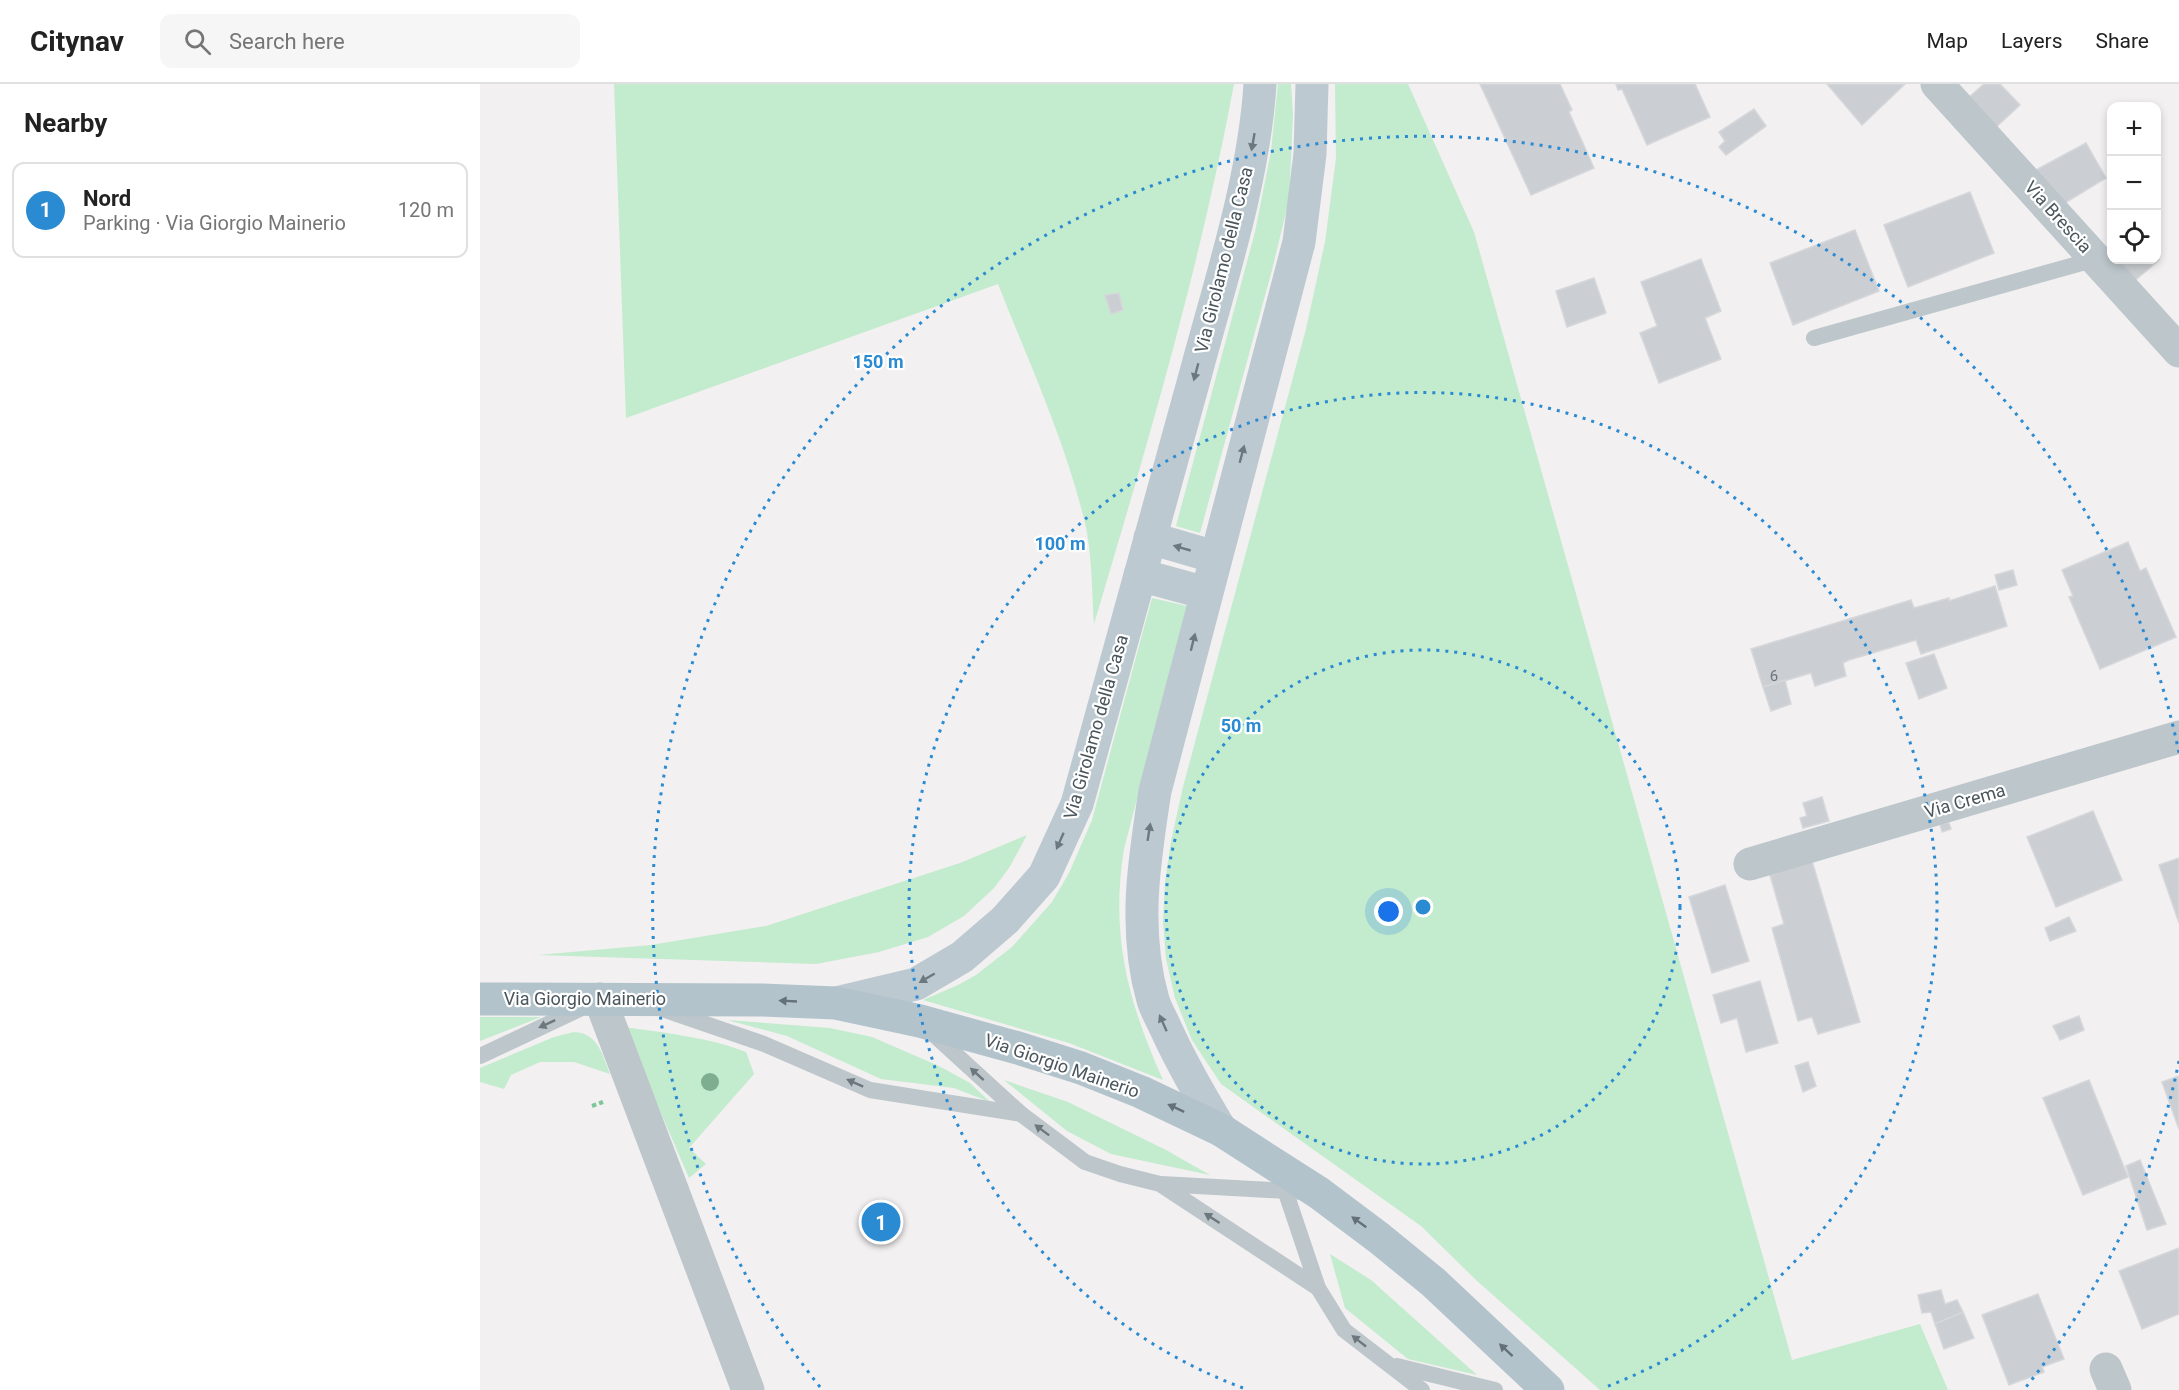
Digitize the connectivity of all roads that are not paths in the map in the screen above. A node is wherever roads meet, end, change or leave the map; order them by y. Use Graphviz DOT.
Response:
graph roads {
  1 [pos="1260,84"];
  2 [pos="1312,84"];
  3 [pos="1937,84"];
  4 [pos="2096,260"];
  5 [pos="1814,338"];
  6 [pos="2179,351"];
  7 [pos="1150,538"];
  8 [pos="1215,557"];
  9 [pos="1140,575"];
  10 [pos="1206,593"];
  11 [pos="2179,737"];
  12 [pos="1750,864"];
  13 [pos="480,999"];
  14 [pos="600,999"];
  15 [pos="633,999"];
  16 [pos="836,1003"];
  17 [pos="920,1022"];
  18 [pos="480,1056"];
  19 [pos="1020,1114"];
  20 [pos="1221,1130"];
  21 [pos="1280,1177"];
  22 [pos="1160,1184"];
  23 [pos="1318,1288"];
  24 [pos="1389,1365"];
  25 [pos="748,1390"];
  26 [pos="1422,1390"];
  27 [pos="1495,1390"];
  28 [pos="1548,1390"];
  1 -- 7 [label="main road, Via Girolamo della Casa, one-way"];
  8 -- 2 [label="main road, one-way"];
  3 -- 4 [label="street, Via Brescia"];
  4 -- 5 [label="lane"];
  4 -- 6 [label="street, Via Brescia"];
  8 -- 7 [label="main road, one-way"];
  7 -- 9 [label="main road, Via Girolamo della Casa"];
  8 -- 10 [label="main road"];
  9 -- 10 [label="main road"];
  9 -- 16 [label="main road, Via Girolamo della Casa, one-way"];
  20 -- 10 [label="main road, one-way"];
  11 -- 12 [label="street, Via Crema"];
  13 -- 14 [label="main road, Via Giorgio Mainerio"];
  14 -- 15 [label="main road, Via Giorgio Mainerio"];
  14 -- 18 [label="lane, one-way"];
  14 -- 25 [label="street"];
  16 -- 15 [label="main road, Via Giorgio Mainerio, one-way"];
  19 -- 15 [label="lane, one-way"];
  16 -- 17 [label="main road, Via Giorgio Mainerio"];
  19 -- 17 [label="lane, one-way"];
  20 -- 17 [label="main road, Via Giorgio Mainerio, one-way"];
  22 -- 19 [label="lane, one-way"];
  20 -- 21 [label="main road, Via Giorgio Mainerio"];
  21 -- 22 [label="lane"];
  21 -- 23 [label="lane"];
  28 -- 21 [label="main road, Via Giorgio Mainerio, one-way"];
  23 -- 22 [label="lane, one-way"];
  24 -- 23 [label="lane, one-way"];
  24 -- 26 [label="lane"];
  24 -- 27 [label="lane"];
}
